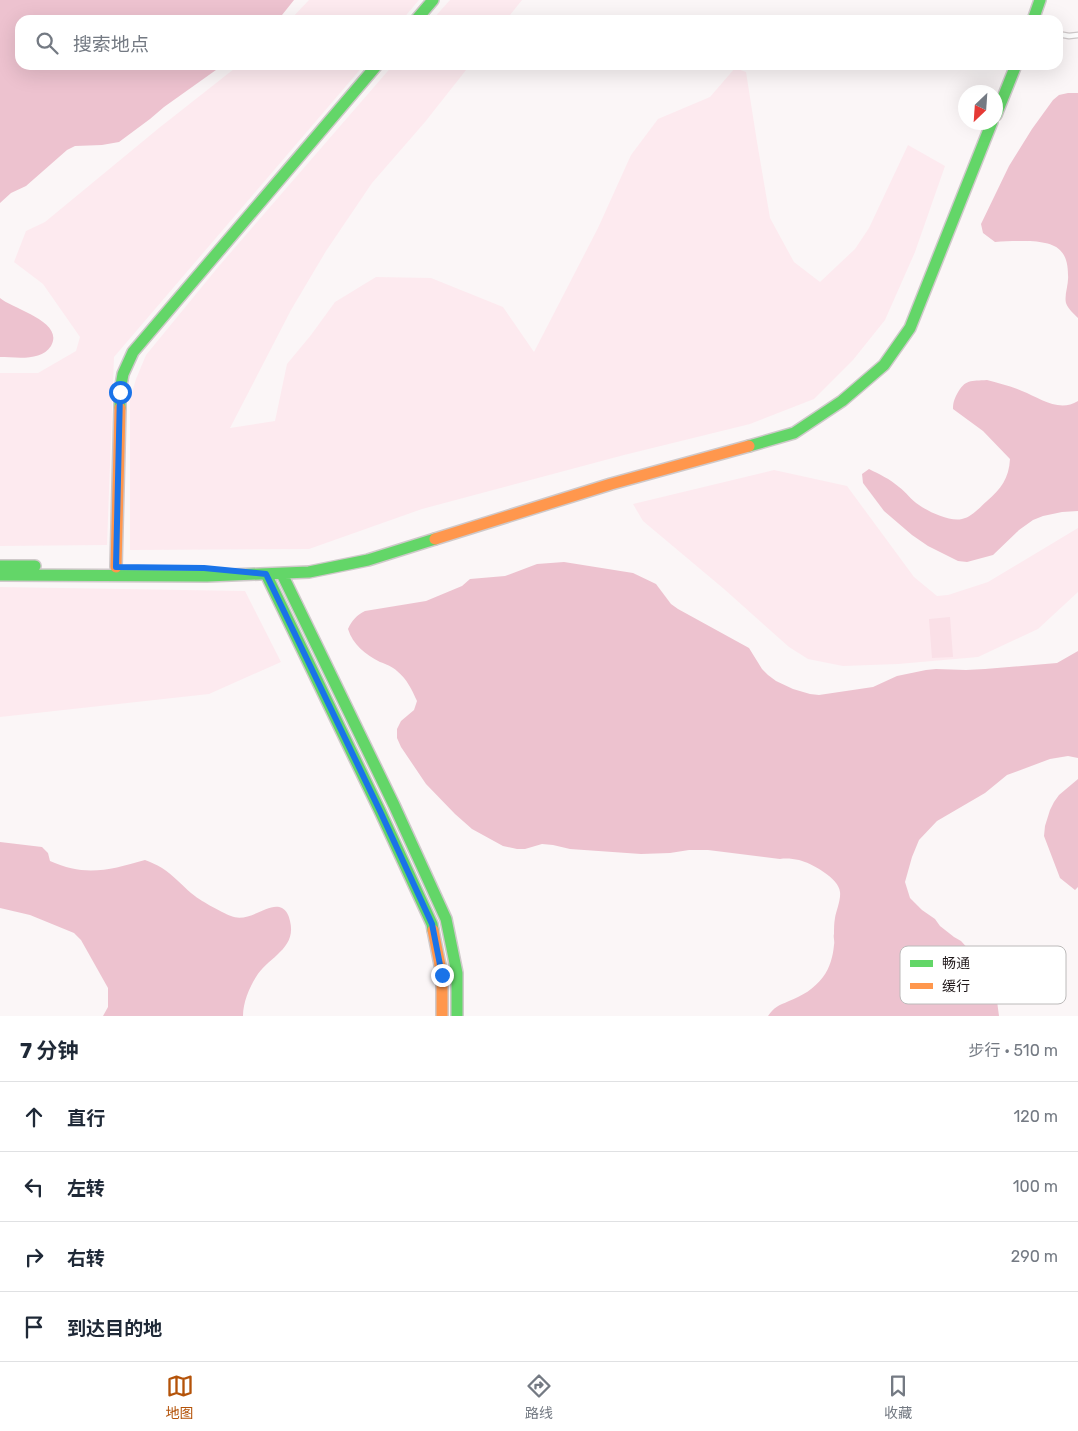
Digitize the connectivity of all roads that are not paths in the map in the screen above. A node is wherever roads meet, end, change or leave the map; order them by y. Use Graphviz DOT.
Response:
graph roads {
  1 [pos="433,0"];
  2 [pos="1040,0"];
  3 [pos="420,15"];
  4 [pos="1035,15"];
  5 [pos="1063,35"];
  6 [pos="1078,35"];
  7 [pos="373,70"];
  8 [pos="1014,70"];
  9 [pos="1003,98"];
  10 [pos="989,130"];
  11 [pos="0,566"];
  12 [pos="116,567"];
  13 [pos="266,574"];
  14 [pos="282,574"];
  15 [pos="0,575"];
  16 [pos="442,1016"];
  17 [pos="457,1016"];
  1 -- 3 [label="main road"];
  2 -- 4 [label="main road"];
  5 -- 6 [label="lane"];
  7 -- 12 [label="main road"];
  8 -- 9 [label="main road"];
  10 -- 14 [label="main road"];
  11 -- 12 [label="main road"];
  12 -- 13 [label="main road"];
  13 -- 14 [label="main road"];
  13 -- 15 [label="main road"];
  13 -- 16 [label="main road"];
  14 -- 17 [label="main road"];
}
